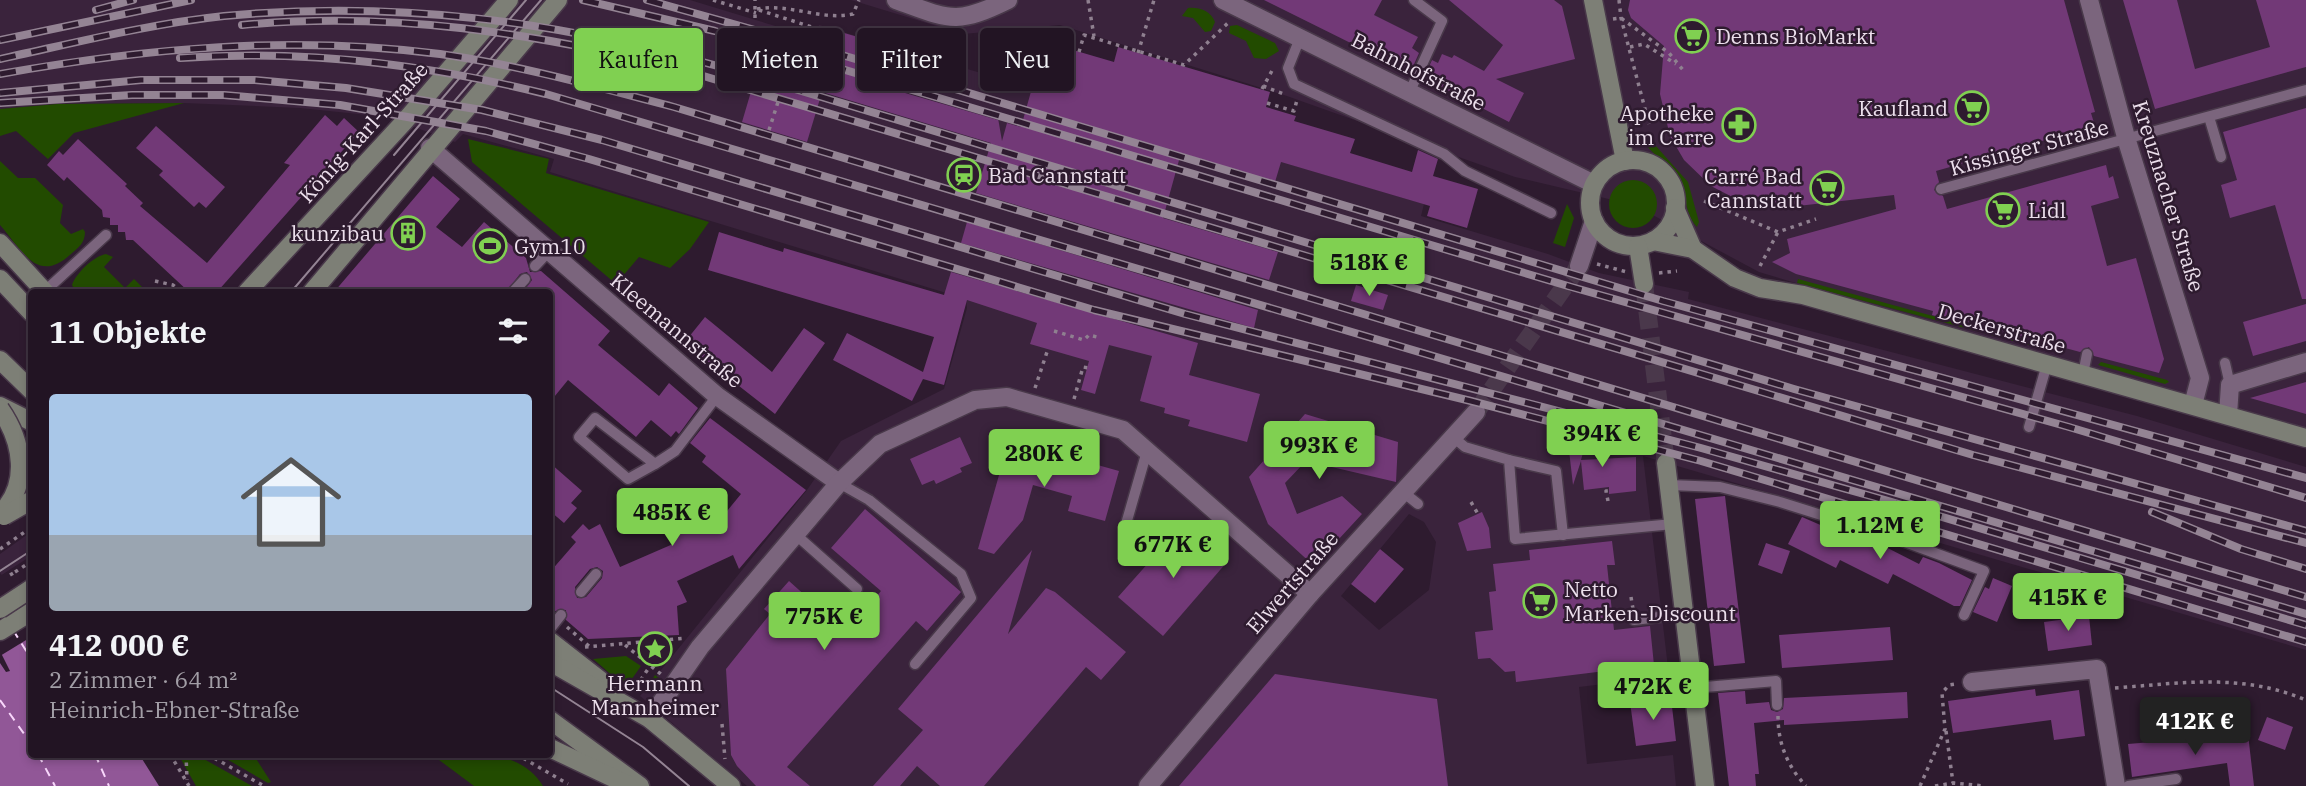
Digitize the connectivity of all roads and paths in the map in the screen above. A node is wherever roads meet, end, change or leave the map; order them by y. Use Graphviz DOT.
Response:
graph roads {
  1 [pos="509,0"];
  2 [pos="558,0"];
  3 [pos="713,0"];
  4 [pos="755,0"];
  5 [pos="859,0"];
  6 [pos="896,0"];
  7 [pos="1008,0"];
  8 [pos="1088,0"];
  9 [pos="1154,0"];
  10 [pos="1223,0"];
  11 [pos="1414,0"];
  12 [pos="1593,0"];
  13 [pos="1619,0"];
  14 [pos="2089,0"];
  15 [pos="756,14"];
  16 [pos="1234,15"];
  17 [pos="1621,18"];
  18 [pos="812,28"];
  19 [pos="1094,36"];
  20 [pos="1300,37"];
  21 [pos="1630,47"];
  22 [pos="1139,51"];
  23 [pos="1079,52"];
  24 [pos="1262,89"];
  25 [pos="2306,90"];
  26 [pos="1410,92"];
  27 [pos="778,102"];
  28 [pos="1267,103"];
  29 [pos="2209,117"];
  30 [pos="1649,124"];
  31 [pos="769,130"];
  32 [pos="2127,141"];
  33 [pos="430,148"];
  34 [pos="2221,157"];
  35 [pos="1625,161"];
  36 [pos="1594,184"];
  37 [pos="1941,189"];
  38 [pos="1704,201"];
  39 [pos="1675,208"];
  40 [pos="1550,213"];
  41 [pos="1816,219"];
  42 [pos="1594,221"];
  43 [pos="1778,232"];
  44 [pos="106,235"];
  45 [pos="0,243"];
  46 [pos="1646,243"];
  47 [pos="1693,248"];
  48 [pos="549,251"];
  49 [pos="535,266"];
  50 [pos="1578,266"];
  51 [pos="1760,266"];
  52 [pos="0,279"];
  53 [pos="525,279"];
  54 [pos="155,281"];
  55 [pos="1644,284"];
  56 [pos="42,289"];
  57 [pos="48,289"];
  58 [pos="178,289"];
  59 [pos="250,289"];
  60 [pos="314,289"];
  61 [pos="516,289"];
  62 [pos="28,309"];
  63 [pos="1054,331"];
  64 [pos="1097,337"];
  65 [pos="1048,349"];
  66 [pos="2087,354"];
  67 [pos="0,360"];
  68 [pos="2306,362"];
  69 [pos="2225,363"];
  70 [pos="2047,364"];
  71 [pos="1089,368"];
  72 [pos="2082,374"];
  73 [pos="2230,385"];
  74 [pos="28,387"];
  75 [pos="717,396"];
  76 [pos="1031,403"];
  77 [pos="2193,405"];
  78 [pos="0,407"];
  79 [pos="1476,412"];
  80 [pos="1069,415"];
  81 [pos="2228,415"];
  82 [pos="28,420"];
  83 [pos="2029,428"];
  84 [pos="1453,437"];
  85 [pos="2306,438"];
  86 [pos="1147,451"];
  87 [pos="1510,460"];
  88 [pos="1666,463"];
  89 [pos="654,464"];
  90 [pos="839,483"];
  91 [pos="1669,485"];
  92 [pos="1609,491"];
  93 [pos="1403,492"];
  94 [pos="1608,501"];
  95 [pos="28,502"];
  96 [pos="1471,502"];
  97 [pos="1418,504"];
  98 [pos="1478,514"];
  99 [pos="0,516"];
  100 [pos="1126,524"];
  101 [pos="1673,524"];
  102 [pos="28,530"];
  103 [pos="795,534"];
  104 [pos="1563,535"];
  105 [pos="0,549"];
  106 [pos="28,564"];
  107 [pos="596,574"];
  108 [pos="10,575"];
  109 [pos="857,589"];
  110 [pos="28,591"];
  111 [pos="581,592"];
  112 [pos="1310,594"];
  113 [pos="0,609"];
  114 [pos="28,614"];
  115 [pos="1684,614"];
  116 [pos="1964,615"];
  117 [pos="559,617"];
  118 [pos="1634,620"];
  119 [pos="553,625"];
  120 [pos="0,631"];
  121 [pos="709,637"];
  122 [pos="553,643"];
  123 [pos="625,645"];
  124 [pos="553,664"];
  125 [pos="915,664"];
  126 [pos="650,666"];
  127 [pos="1691,668"];
  128 [pos="1609,677"];
  129 [pos="1972,682"];
  130 [pos="674,684"];
  131 [pos="636,687"];
  132 [pos="1693,688"];
  133 [pos="2100,690"];
  134 [pos="2306,700"];
  135 [pos="1777,705"];
  136 [pos="650,719"];
  137 [pos="553,722"];
  138 [pos="722,724"];
  139 [pos="1945,729"];
  140 [pos="553,749"];
  141 [pos="172,758"];
  142 [pos="186,758"];
  143 [pos="214,758"];
  144 [pos="523,758"];
  145 [pos="573,776"];
  146 [pos="2176,779"];
  147 [pos="1953,783"];
  148 [pos="729,784"];
  149 [pos="188,785"];
  150 [pos="568,785"];
  151 [pos="264,786"];
  152 [pos="630,786"];
  153 [pos="640,786"];
  154 [pos="1148,786"];
  155 [pos="1705,786"];
  156 [pos="1806,786"];
  157 [pos="1920,786"];
  158 [pos="1935,786"];
  159 [pos="1984,786"];
  160 [pos="2116,786"];
  161 [pos="2128,786"];
  1 -- 59 [label="main road, König-Karl-Straße"];
  2 -- 33 [label="main road"];
  3 -- 15 [label="path"];
  4 -- 15 [label="path"];
  5 -- 15 [label="path"];
  6 -- 7 [label="street"];
  8 -- 19 [label="path"];
  9 -- 22 [label="path"];
  10 -- 20 [label="street, Bahnhofstraße"];
  11 -- 26 [label="lane"];
  12 -- 35 [label="main road"];
  13 -- 17 [label="path"];
  14 -- 32 [label="street, Kreuznacher Straße"];
  15 -- 18 [label="path"];
  16 -- 22 [label="path"];
  17 -- 21 [label="path"];
  17 -- 21 [label="path"];
  19 -- 22 [label="path"];
  19 -- 23 [label="path"];
  20 -- 26 [label="street, Bahnhofstraße"];
  20 -- 40 [label="lane"];
  21 -- 30 [label="path"];
  24 -- 28 [label="path"];
  25 -- 29 [label="lane, Kissinger Straße"];
  26 -- 36 [label="street, Bahnhofstraße"];
  27 -- 31 [label="path"];
  29 -- 32 [label="lane, Kissinger Straße"];
  29 -- 34 [label="lane"];
  32 -- 37 [label="lane, Kissinger Straße"];
  32 -- 77 [label="street, Kreuznacher Straße"];
  33 -- 48 [label="street, Kleemannstraße"];
  33 -- 60 [label="main road"];
  35 -- 36 [label="main road"];
  35 -- 39 [label="main road"];
  36 -- 42 [label="main road"];
  38 -- 43 [label="path"];
  39 -- 46 [label="main road"];
  39 -- 47 [label="main road"];
  41 -- 43 [label="path"];
  42 -- 46 [label="main road"];
  42 -- 50 [label="street"];
  43 -- 51 [label="path"];
  44 -- 57 [label="lane"];
  45 -- 56 [label="main road"];
  46 -- 47 [label="main road, Deckerstraße"];
  46 -- 55 [label="main road"];
  47 -- 70 [label="main road, Deckerstraße"];
  48 -- 49 [label="lane"];
  48 -- 75 [label="street, Kleemannstraße"];
  52 -- 62 [label="main road"];
  53 -- 61 [label="lane"];
  54 -- 58 [label="path"];
  63 -- 64 [label="path"];
  65 -- 76 [label="path"];
  66 -- 72 [label="lane"];
  67 -- 74 [label="main road"];
  68 -- 73 [label="street"];
  69 -- 73 [label="lane"];
  70 -- 72 [label="main road, Deckerstraße"];
  70 -- 83 [label="lane"];
  71 -- 80 [label="path"];
  72 -- 77 [label="main road, Deckerstraße"];
  73 -- 81 [label="street"];
  75 -- 89 [label="lane"];
  75 -- 90 [label="street, Kleemannstraße"];
  76 -- 80 [label="street"];
  76 -- 90 [label="street"];
  77 -- 81 [label="main road, Deckerstraße"];
  78 -- 82 [label="main road"];
  78 -- 99 [label="main road, bridge"];
  79 -- 84 [label="street, Elwertstraße"];
  80 -- 86 [label="street"];
  81 -- 85 [label="main road, Deckerstraße"];
  84 -- 87 [label="lane"];
  84 -- 93 [label="street, Elwertstraße"];
  86 -- 100 [label="lane"];
  86 -- 112 [label="street"];
  87 -- 104 [label="lane"];
  87 -- 104 [label="lane"];
  88 -- 91 [label="main road"];
  89 -- 89 [label="lane"];
  90 -- 103 [label="street"];
  90 -- 125 [label="lane"];
  91 -- 101 [label="main road"];
  91 -- 116 [label="lane"];
  92 -- 94 [label="path"];
  93 -- 97 [label="lane"];
  93 -- 112 [label="street, Elwertstraße"];
  95 -- 99 [label="main road, bridge"];
  96 -- 98 [label="path"];
  101 -- 104 [label="lane"];
  101 -- 115 [label="main road"];
  102 -- 105 [label="path"];
  103 -- 109 [label="lane"];
  103 -- 121 [label="street"];
  106 -- 108 [label="path"];
  107 -- 111 [label="lane"];
  110 -- 113 [label="main road, bridge"];
  112 -- 154 [label="street, Elwertstraße"];
  114 -- 120 [label="main road"];
  115 -- 118 [label="lane"];
  115 -- 127 [label="main road"];
  117 -- 119 [label="lane"];
  117 -- 123 [label="path"];
  121 -- 123 [label="path"];
  121 -- 130 [label="street"];
  122 -- 136 [label="main road"];
  123 -- 126 [label="path"];
  124 -- 136 [label="main road"];
  126 -- 130 [label="path"];
  126 -- 131 [label="path"];
  127 -- 128 [label="lane"];
  127 -- 132 [label="main road"];
  129 -- 133 [label="street"];
  129 -- 139 [label="path"];
  130 -- 136 [label="street"];
  132 -- 135 [label="lane"];
  132 -- 155 [label="main road"];
  133 -- 134 [label="path"];
  133 -- 160 [label="street"];
  135 -- 156 [label="path"];
  136 -- 148 [label="main road"];
  137 -- 153 [label="main road"];
  138 -- 148 [label="path"];
  139 -- 147 [label="path"];
  139 -- 157 [label="path"];
  140 -- 152 [label="main road"];
  141 -- 149 [label="path"];
  142 -- 149 [label="path"];
  143 -- 151 [label="path"];
  144 -- 150 [label="path"];
  145 -- 150 [label="path"];
  146 -- 161 [label="lane"];
  147 -- 158 [label="path"];
  147 -- 159 [label="path"];
}
